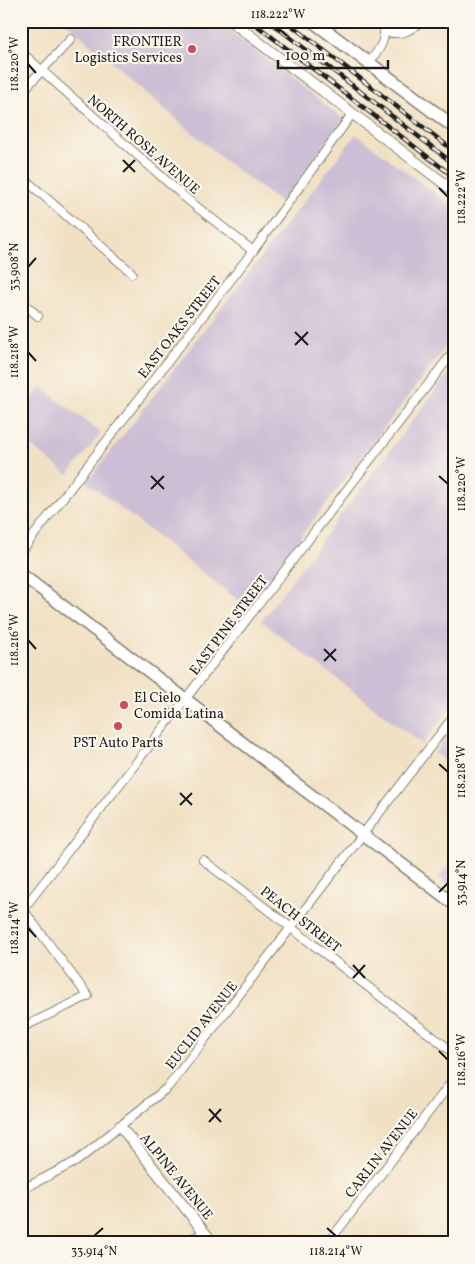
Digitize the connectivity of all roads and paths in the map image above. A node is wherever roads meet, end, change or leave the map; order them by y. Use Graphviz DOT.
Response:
graph roads {
  1 [pos="231,21"];
  2 [pos="313,21"];
  3 [pos="420,21"];
  4 [pos="384,26"];
  5 [pos="71,39"];
  6 [pos="21,52"];
  7 [pos="368,64"];
  8 [pos="42,71"];
  9 [pos="21,93"];
  10 [pos="352,114"];
  11 [pos="454,127"];
  12 [pos="21,176"];
  13 [pos="454,191"];
  14 [pos="253,251"];
  15 [pos="132,273"];
  16 [pos="21,300"];
  17 [pos="38,316"];
  18 [pos="454,351"];
  19 [pos="21,552"];
  20 [pos="21,574"];
  21 [pos="187,700"];
  22 [pos="454,716"];
  23 [pos="362,834"];
  24 [pos="203,860"];
  25 [pos="454,904"];
  26 [pos="22,910"];
  27 [pos="291,927"];
  28 [pos="21,1028"];
  29 [pos="454,1053"];
  30 [pos="454,1079"];
  31 [pos="120,1126"];
  32 [pos="21,1190"];
  33 [pos="205,1232"];
  34 [pos="184,1243"];
  35 [pos="213,1243"];
  36 [pos="328,1243"];
  1 -- 10 [label="street"];
  2 -- 7 [label="main road"];
  3 -- 4 [label="street"];
  4 -- 7 [label="street"];
  5 -- 8 [label="street"];
  6 -- 8 [label="street, NORTH ROSE AVENUE"];
  7 -- 11 [label="main road"];
  8 -- 9 [label="street"];
  8 -- 14 [label="street, NORTH ROSE AVENUE"];
  10 -- 13 [label="street"];
  10 -- 14 [label="street, EAST OAKS STREET"];
  12 -- 15 [label="street"];
  14 -- 19 [label="street, EAST OAKS STREET"];
  16 -- 17 [label="street"];
  18 -- 21 [label="street, EAST PINE STREET"];
  20 -- 21 [label="main road"];
  21 -- 23 [label="main road"];
  21 -- 26 [label="street, EAST PINE STREET"];
  22 -- 23 [label="street, EUCLID AVENUE"];
  23 -- 25 [label="main road"];
  23 -- 27 [label="street, EUCLID AVENUE"];
  24 -- 27 [label="street, PEACH STREET"];
  26 -- 28 [label="street"];
  27 -- 29 [label="street, PEACH STREET"];
  27 -- 31 [label="street, EUCLID AVENUE"];
  30 -- 36 [label="street, CARLIN AVENUE"];
  31 -- 32 [label="street, EUCLID AVENUE"];
  31 -- 33 [label="street, ALPINE AVENUE"];
  33 -- 34 [label="street"];
  33 -- 35 [label="street, ALPINE AVENUE"];
}
